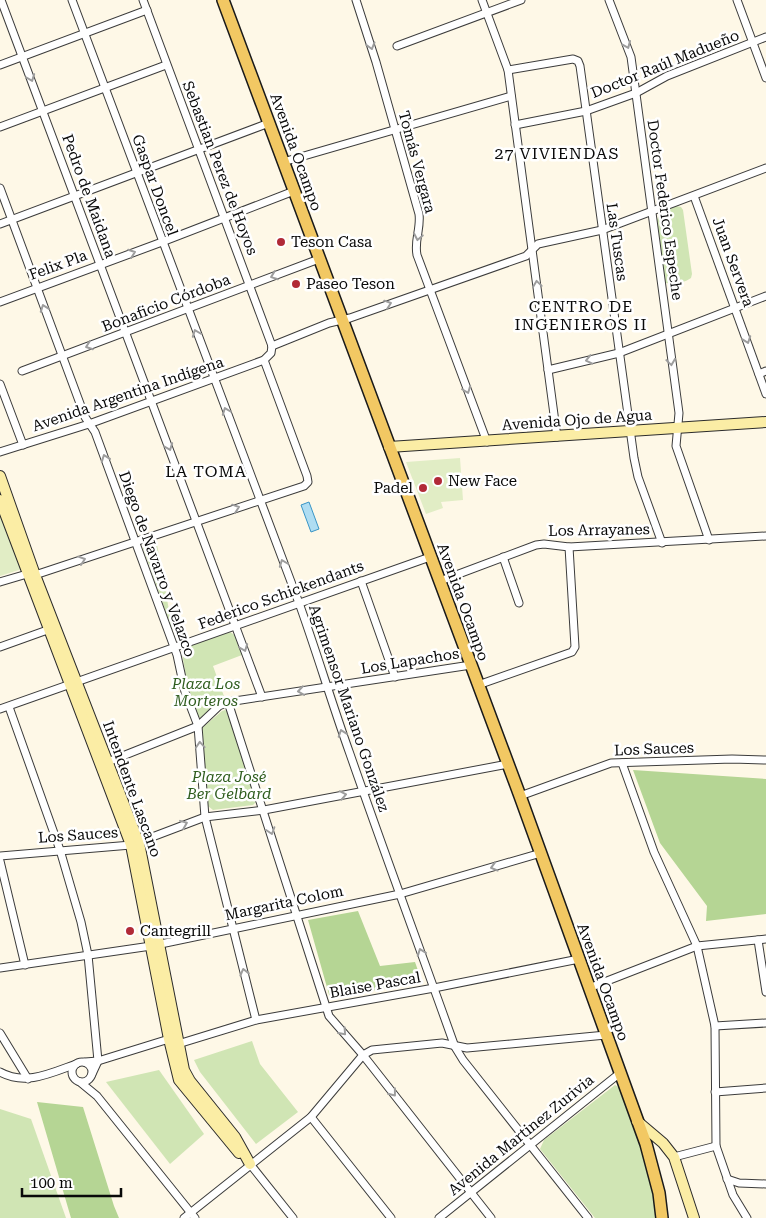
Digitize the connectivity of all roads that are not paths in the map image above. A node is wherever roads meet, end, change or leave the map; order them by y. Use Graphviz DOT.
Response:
graph roads {
  1 [pos="72,0"];
  2 [pos="143,0"];
  3 [pos="223,0"];
  4 [pos="356,0"];
  5 [pos="482,0"];
  6 [pos="521,0"];
  7 [pos="609,0"];
  8 [pos="737,0"];
  9 [pos="2,1"];
  10 [pos="146,10"];
  11 [pos="487,13"];
  12 [pos="84,33"];
  13 [pos="766,37"];
  14 [pos="753,42"];
  15 [pos="397,46"];
  16 [pos="22,56"];
  17 [pos="0,65"];
  18 [pos="166,65"];
  19 [pos="508,70"];
  20 [pos="766,78"];
  21 [pos="105,88"];
  22 [pos="636,93"];
  23 [pos="511,96"];
  24 [pos="43,111"];
  25 [pos="586,111"];
  26 [pos="268,123"];
  27 [pos="515,126"];
  28 [pos="0,127"];
  29 [pos="394,130"];
  30 [pos="198,149"];
  31 [pos="283,162"];
  32 [pos="766,168"];
  33 [pos="136,173"];
  34 [pos="0,188"];
  35 [pos="294,191"];
  36 [pos="75,196"];
  37 [pos="694,196"];
  38 [pos="652,212"];
  39 [pos="224,218"];
  40 [pos="12,220"];
  41 [pos="0,224"];
  42 [pos="602,230"];
  43 [pos="162,242"];
  44 [pos="532,250"];
  45 [pos="319,259"];
  46 [pos="100,265"];
  47 [pos="250,286"];
  48 [pos="37,288"];
  49 [pos="429,290"];
  50 [pos="766,296"];
  51 [pos="0,302"];
  52 [pos="735,308"];
  53 [pos="187,309"];
  54 [pos="342,320"];
  55 [pos="125,333"];
  56 [pos="668,334"];
  57 [pos="272,346"];
  58 [pos="619,353"];
  59 [pos="62,356"];
  60 [pos="264,360"];
  61 [pos="548,370"];
  62 [pos="22,371"];
  63 [pos="762,373"];
  64 [pos="213,378"];
  65 [pos="0,384"];
  66 [pos="766,394"];
  67 [pos="151,401"];
  68 [pos="766,422"];
  69 [pos="89,424"];
  70 [pos="679,428"];
  71 [pos="629,432"];
  72 [pos="557,437"];
  73 [pos="487,442"];
  74 [pos="23,445"];
  75 [pos="389,447"];
  76 [pos="0,452"];
  77 [pos="0,476"];
  78 [pos="0,500"];
  79 [pos="259,500"];
  80 [pos="197,522"];
  81 [pos="766,536"];
  82 [pos="709,540"];
  83 [pos="136,542"];
  84 [pos="662,543"];
  85 [pos="569,547"];
  86 [pos="430,556"];
  87 [pos="503,557"];
  88 [pos="31,574"];
  89 [pos="361,581"];
  90 [pos="440,581"];
  91 [pos="0,582"];
  92 [pos="298,603"];
  93 [pos="519,603"];
  94 [pos="236,626"];
  95 [pos="52,628"];
  96 [pos="0,647"];
  97 [pos="175,648"];
  98 [pos="471,665"];
  99 [pos="395,677"];
  100 [pos="73,683"];
  101 [pos="478,685"];
  102 [pos="328,687"];
  103 [pos="262,696"];
  104 [pos="228,702"];
  105 [pos="9,707"];
  106 [pos="0,709"];
  107 [pos="198,726"];
  108 [pos="766,760"];
  109 [pos="622,763"];
  110 [pos="104,764"];
  111 [pos="508,764"];
  112 [pos="363,791"];
  113 [pos="520,796"];
  114 [pos="264,810"];
  115 [pos="205,817"];
  116 [pos="135,844"];
  117 [pos="60,850"];
  118 [pos="541,853"];
  119 [pos="0,856"];
  120 [pos="0,861"];
  121 [pos="400,894"];
  122 [pos="297,914"];
  123 [pos="233,928"];
  124 [pos="766,939"];
  125 [pos="758,940"];
  126 [pos="155,945"];
  127 [pos="697,946"];
  128 [pos="88,955"];
  129 [pos="579,959"];
  130 [pos="25,965"];
  131 [pos="0,968"];
  132 [pos="434,988"];
  133 [pos="589,988"];
  134 [pos="766,992"];
  135 [pos="326,1008"];
  136 [pos="256,1020"];
  137 [pos="766,1023"];
  138 [pos="715,1026"];
  139 [pos="0,1034"];
  140 [pos="606,1035"];
  141 [pos="174,1042"];
  142 [pos="455,1047"];
  143 [pos="363,1055"];
  144 [pos="98,1060"];
  145 [pos="84,1062"];
  146 [pos="76,1064"];
  147 [pos="0,1072"];
  148 [pos="54,1072"];
  149 [pos="620,1074"];
  150 [pos="91,1076"];
  151 [pos="28,1079"];
  152 [pos="77,1080"];
  153 [pos="766,1088"];
  154 [pos="715,1092"];
  155 [pos="97,1096"];
  156 [pos="311,1117"];
  157 [pos="637,1121"];
  158 [pos="663,1143"];
  159 [pos="530,1145"];
  160 [pos="716,1146"];
  161 [pos="648,1150"];
  162 [pos="674,1156"];
  163 [pos="250,1164"];
  164 [pos="727,1179"];
  165 [pos="766,1184"];
  166 [pos="471,1192"];
  167 [pos="193,1216"];
  168 [pos="184,1218"];
  169 [pos="293,1218"];
  170 [pos="391,1218"];
  171 [pos="438,1218"];
  172 [pos="491,1218"];
  173 [pos="588,1218"];
  174 [pos="662,1218"];
  175 [pos="694,1218"];
  176 [pos="747,1218"];
  1 -- 12 [label="street, Gaspar Doncel"];
  2 -- 10 [label="street, Sebastian Perez de Hoyos"];
  3 -- 26 [label="main road, Avenida Ocampo"];
  4 -- 29 [label="street, Tomás Vergara, one-way"];
  5 -- 11 [label="street"];
  6 -- 11 [label="street"];
  7 -- 22 [label="street, Doctor Federico Espeche, one-way"];
  8 -- 14 [label="street"];
  9 -- 16 [label="street, Pedro de Maidana"];
  10 -- 12 [label="street"];
  10 -- 18 [label="street, Sebastian Perez de Hoyos"];
  11 -- 15 [label="street"];
  11 -- 19 [label="street"];
  12 -- 16 [label="street"];
  12 -- 21 [label="street, Gaspar Doncel"];
  13 -- 14 [label="street, Doctor Raúl Madueño"];
  14 -- 20 [label="street"];
  14 -- 22 [label="street, Doctor Raúl Madueño"];
  16 -- 17 [label="street"];
  16 -- 24 [label="street, Pedro de Maidana, one-way"];
  18 -- 21 [label="street"];
  18 -- 30 [label="street, Sebastian Perez de Hoyos"];
  19 -- 23 [label="street"];
  19 -- 25 [label="street, Las Tuscas"];
  21 -- 24 [label="street"];
  21 -- 33 [label="street, Gaspar Doncel"];
  22 -- 25 [label="street, Doctor Raúl Madueño"];
  22 -- 38 [label="street, Doctor Federico Espeche"];
  23 -- 27 [label="street"];
  23 -- 29 [label="street"];
  24 -- 28 [label="street"];
  24 -- 36 [label="street, Pedro de Maidana"];
  25 -- 27 [label="street, Doctor Raúl Madueño"];
  25 -- 42 [label="street, Las Tuscas"];
  26 -- 30 [label="street"];
  26 -- 31 [label="main road, Avenida Ocampo"];
  27 -- 44 [label="street"];
  29 -- 31 [label="street"];
  29 -- 49 [label="street, Tomás Vergara, one-way"];
  30 -- 33 [label="street"];
  30 -- 39 [label="street, Sebastian Perez de Hoyos"];
  31 -- 35 [label="main road, Avenida Ocampo"];
  32 -- 37 [label="street"];
  33 -- 36 [label="street"];
  33 -- 43 [label="street, Gaspar Doncel"];
  34 -- 40 [label="street, Diego de Navarro y Velazco"];
  35 -- 39 [label="street, Felix Pla"];
  35 -- 45 [label="main road, Avenida Ocampo"];
  36 -- 40 [label="street"];
  36 -- 46 [label="street, Pedro de Maidana"];
  37 -- 38 [label="street"];
  37 -- 52 [label="street, Juan Servera"];
  38 -- 42 [label="street"];
  38 -- 56 [label="street, Doctor Federico Espeche"];
  39 -- 43 [label="street, Felix Pla"];
  39 -- 47 [label="street, Sebastian Perez de Hoyos"];
  40 -- 41 [label="street"];
  40 -- 48 [label="street, Diego de Navarro y Velazco"];
  42 -- 44 [label="street"];
  42 -- 58 [label="street, Las Tuscas"];
  46 -- 43 [label="street, Felix Pla, one-way"];
  43 -- 53 [label="street, Gaspar Doncel"];
  44 -- 49 [label="street"];
  61 -- 44 [label="street, one-way"];
  45 -- 47 [label="street, Bonaficio Córdoba, one-way"];
  45 -- 54 [label="main road, Avenida Ocampo"];
  46 -- 48 [label="street, Felix Pla"];
  46 -- 55 [label="street, Pedro de Maidana"];
  47 -- 53 [label="street, Bonaficio Córdoba"];
  47 -- 57 [label="street, Sebastian Perez de Hoyos"];
  48 -- 51 [label="street, Felix Pla"];
  59 -- 48 [label="street, Diego de Navarro y Velazco, one-way"];
  54 -- 49 [label="street, one-way"];
  49 -- 73 [label="street, Tomás Vergara, one-way"];
  50 -- 52 [label="street"];
  52 -- 56 [label="street"];
  52 -- 63 [label="street, Juan Servera, one-way"];
  53 -- 55 [label="street, Bonaficio Córdoba"];
  64 -- 53 [label="street, Gaspar Doncel, one-way"];
  54 -- 57 [label="street"];
  54 -- 75 [label="main road, Avenida Ocampo"];
  55 -- 59 [label="street, Bonaficio Córdoba, one-way"];
  55 -- 67 [label="street, Pedro de Maidana"];
  56 -- 58 [label="street"];
  56 -- 70 [label="street, Doctor Federico Espeche, one-way"];
  57 -- 60 [label="street"];
  58 -- 61 [label="street, one-way"];
  58 -- 71 [label="street, Las Tuscas"];
  59 -- 62 [label="street, Bonaficio Córdoba"];
  59 -- 69 [label="street, Diego de Navarro y Velazco"];
  60 -- 64 [label="street, Avenida Argentina Indígena"];
  60 -- 79 [label="street"];
  61 -- 72 [label="street"];
  63 -- 66 [label="street, Juan Servera"];
  64 -- 67 [label="street, Avenida Argentina Indígena"];
  79 -- 64 [label="street, Agrimensor Mariano González, one-way"];
  65 -- 74 [label="street"];
  67 -- 69 [label="street, Avenida Argentina Indígena"];
  67 -- 80 [label="street, Pedro de Maidana, one-way"];
  68 -- 70 [label="main road, Avenida Ojo de Agua"];
  69 -- 74 [label="street, Avenida Argentina Indígena"];
  83 -- 69 [label="street, Diego de Navarro y Velazco, one-way"];
  70 -- 71 [label="main road, Avenida Ojo de Agua"];
  70 -- 82 [label="street, Doctor Federico Espeche"];
  71 -- 72 [label="main road, Avenida Ojo de Agua"];
  71 -- 84 [label="street, Las Tuscas"];
  72 -- 73 [label="main road, Avenida Ojo de Agua"];
  73 -- 75 [label="main road, Avenida Ojo de Agua"];
  74 -- 76 [label="street, Avenida Argentina Indígena"];
  75 -- 86 [label="main road, Avenida Ocampo"];
  77 -- 88 [label="main road, Intendente Lascano"];
  78 -- 88 [label="main road, Intendente Lascano"];
  80 -- 79 [label="street, one-way"];
  92 -- 79 [label="street, Agrimensor Mariano González, one-way"];
  80 -- 83 [label="street"];
  80 -- 94 [label="street, Pedro de Maidana"];
  81 -- 82 [label="street, Los Arrayanes"];
  82 -- 84 [label="street, Los Arrayanes"];
  88 -- 83 [label="street, one-way"];
  83 -- 97 [label="street, Diego de Navarro y Velazco"];
  84 -- 85 [label="street, Los Arrayanes"];
  85 -- 87 [label="street, Los Arrayanes"];
  85 -- 101 [label="street"];
  86 -- 89 [label="street, Federico Schickendants"];
  86 -- 90 [label="main road, Avenida Ocampo"];
  87 -- 90 [label="street, Los Arrayanes"];
  87 -- 93 [label="street"];
  88 -- 91 [label="street"];
  88 -- 95 [label="main road, Intendente Lascano"];
  89 -- 92 [label="street, Federico Schickendants"];
  89 -- 99 [label="street"];
  90 -- 98 [label="main road, Avenida Ocampo"];
  92 -- 94 [label="street, Federico Schickendants"];
  92 -- 102 [label="street, Agrimensor Mariano González"];
  94 -- 97 [label="street, Federico Schickendants"];
  94 -- 103 [label="street, Pedro de Maidana, one-way"];
  95 -- 96 [label="street"];
  95 -- 100 [label="main road, Intendente Lascano"];
  97 -- 100 [label="street, Federico Schickendants"];
  97 -- 107 [label="street, Diego de Navarro y Velazco"];
  98 -- 99 [label="street, Los Lapachos"];
  98 -- 101 [label="main road, Avenida Ocampo"];
  99 -- 102 [label="street, Los Lapachos"];
  100 -- 105 [label="street, Federico Schickendants"];
  100 -- 110 [label="main road, Intendente Lascano"];
  101 -- 111 [label="main road, Avenida Ocampo"];
  102 -- 103 [label="street, Los Lapachos, one-way"];
  112 -- 102 [label="street, Agrimensor Mariano González, one-way"];
  103 -- 104 [label="street, Los Lapachos"];
  104 -- 107 [label="street, Los Lapachos"];
  104 -- 114 [label="street"];
  105 -- 106 [label="street, Federico Schickendants"];
  105 -- 117 [label="street"];
  107 -- 110 [label="street, Los Lapachos"];
  115 -- 107 [label="street, Diego de Navarro y Velazco, one-way"];
  108 -- 109 [label="street, Los Sauces"];
  109 -- 113 [label="street, Los Sauces"];
  109 -- 127 [label="street"];
  110 -- 116 [label="main road, Intendente Lascano"];
  111 -- 112 [label="street, Los Sauces"];
  111 -- 113 [label="main road, Avenida Ocampo"];
  114 -- 112 [label="street, Los Sauces, one-way"];
  112 -- 121 [label="street, Agrimensor Mariano González"];
  113 -- 118 [label="main road, Avenida Ocampo"];
  114 -- 115 [label="street, Los Sauces"];
  114 -- 122 [label="street, one-way"];
  116 -- 115 [label="street, Los Sauces, one-way"];
  115 -- 123 [label="street, Diego de Navarro y Velazco"];
  116 -- 117 [label="street, Los Sauces"];
  116 -- 126 [label="main road, Intendente Lascano"];
  117 -- 119 [label="street, Los Sauces"];
  117 -- 128 [label="street"];
  118 -- 121 [label="street, Margarita Colom, one-way"];
  118 -- 129 [label="main road, Avenida Ocampo"];
  120 -- 130 [label="street"];
  121 -- 122 [label="street, Margarita Colom"];
  132 -- 121 [label="street, Agrimensor Mariano González, one-way"];
  122 -- 123 [label="street, Margarita Colom"];
  122 -- 135 [label="street"];
  123 -- 126 [label="street, Margarita Colom"];
  136 -- 123 [label="street, Diego de Navarro y Velazco, one-way"];
  124 -- 125 [label="street"];
  125 -- 127 [label="street"];
  125 -- 134 [label="street"];
  126 -- 128 [label="street, Margarita Colom"];
  126 -- 141 [label="main road, Intendente Lascano"];
  127 -- 133 [label="street"];
  127 -- 138 [label="street"];
  128 -- 130 [label="street, Margarita Colom"];
  128 -- 144 [label="street"];
  129 -- 132 [label="street, Blaise Pascal"];
  129 -- 133 [label="main road, Avenida Ocampo"];
  130 -- 131 [label="street, Margarita Colom"];
  132 -- 135 [label="street, Blaise Pascal"];
  132 -- 142 [label="street, Agrimensor Mariano González"];
  133 -- 140 [label="main road, Avenida Ocampo"];
  135 -- 136 [label="street, Blaise Pascal"];
  135 -- 143 [label="street, one-way"];
  136 -- 141 [label="street, Blaise Pascal"];
  137 -- 138 [label="street"];
  138 -- 154 [label="street"];
  139 -- 151 [label="street"];
  140 -- 142 [label="street"];
  140 -- 149 [label="main road, Avenida Ocampo"];
  141 -- 144 [label="street, Blaise Pascal"];
  141 -- 163 [label="main road, Intendente Lascano"];
  142 -- 143 [label="street"];
  142 -- 159 [label="street, Agrimensor Mariano González"];
  143 -- 156 [label="street"];
  143 -- 166 [label="street, one-way"];
  144 -- 145 [label="street"];
  144 -- 150 [label="street"];
  145 -- 146 [label="street"];
  145 -- 150 [label="street"];
  146 -- 148 [label="street"];
  146 -- 152 [label="street"];
  147 -- 151 [label="street"];
  148 -- 151 [label="street"];
  148 -- 152 [label="street"];
  149 -- 157 [label="main road, Avenida Ocampo"];
  149 -- 159 [label="street, Avenida Martinez Zurivia"];
  150 -- 152 [label="street"];
  150 -- 155 [label="street"];
  152 -- 155 [label="street"];
  153 -- 154 [label="street"];
  154 -- 160 [label="street"];
  155 -- 167 [label="street"];
  156 -- 163 [label="street"];
  156 -- 170 [label="street"];
  157 -- 158 [label="main road"];
  157 -- 161 [label="main road, Avenida Ocampo"];
  158 -- 161 [label="main road"];
  158 -- 162 [label="main road"];
  159 -- 166 [label="street, Avenida Martinez Zurivia"];
  159 -- 173 [label="street, Agrimensor Mariano González"];
  160 -- 162 [label="street"];
  160 -- 164 [label="street"];
  161 -- 174 [label="main road, Avenida Ocampo"];
  162 -- 175 [label="main road"];
  163 -- 167 [label="street"];
  163 -- 169 [label="street"];
  164 -- 165 [label="street"];
  164 -- 176 [label="street"];
  166 -- 171 [label="street, Avenida Martinez Zurivia"];
  166 -- 172 [label="street"];
  167 -- 168 [label="street"];
}
